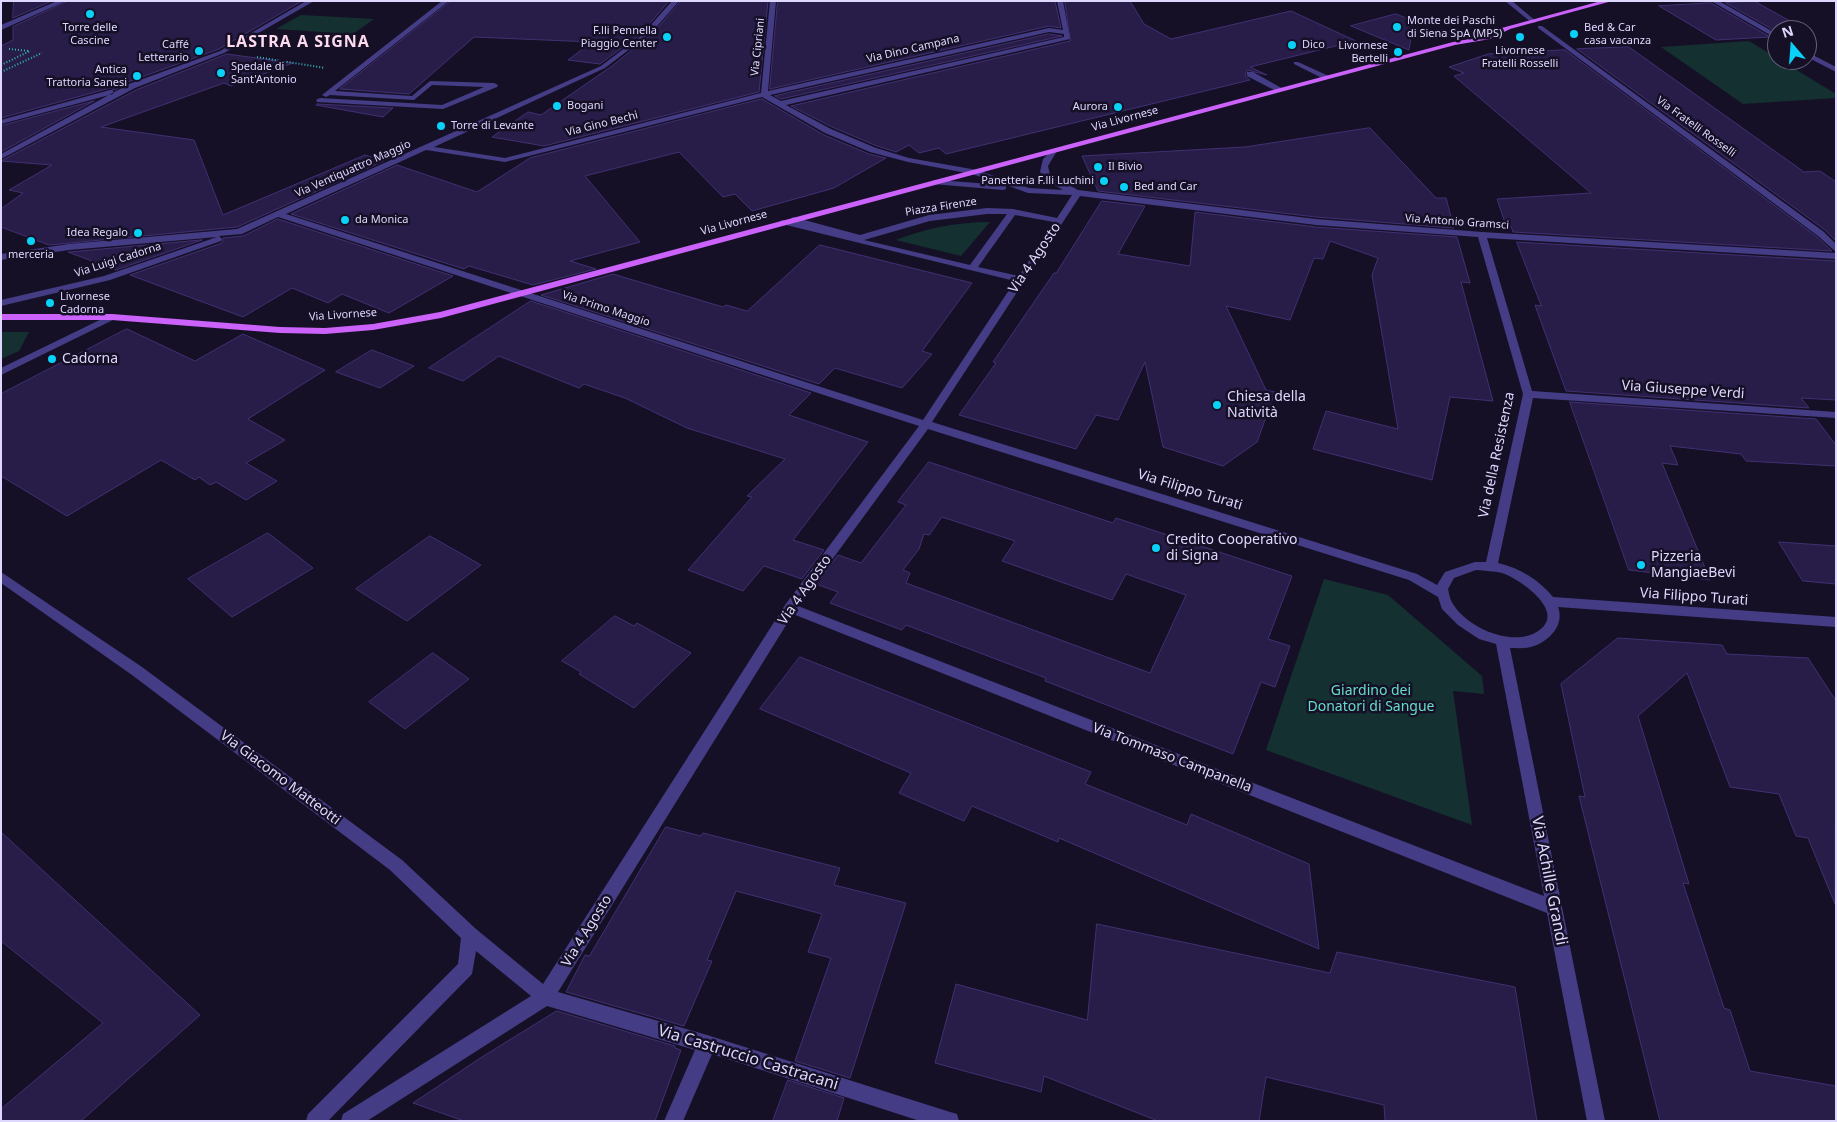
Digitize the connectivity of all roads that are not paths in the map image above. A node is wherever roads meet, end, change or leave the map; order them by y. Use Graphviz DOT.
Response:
graph roads {
  1 [pos="62,1"];
  2 [pos="311,1"];
  3 [pos="446,1"];
  4 [pos="676,1"];
  5 [pos="773,1"];
  6 [pos="1060,1"];
  7 [pos="1508,1"];
  8 [pos="1609,1"];
  9 [pos="1616,1"];
  10 [pos="1714,1"];
  11 [pos="1598,5"];
  12 [pos="1537,25"];
  13 [pos="1,28"];
  14 [pos="1767,31"];
  15 [pos="1068,35"];
  16 [pos="1817,60"];
  17 [pos="1296,62"];
  18 [pos="1836,70"];
  19 [pos="1250,74"];
  20 [pos="1327,77"];
  21 [pos="132,86"];
  22 [pos="1281,90"];
  23 [pos="329,93"];
  24 [pos="764,95"];
  25 [pos="780,104"];
  26 [pos="4,120"];
  27 [pos="426,148"];
  28 [pos="1053,151"];
  29 [pos="1,157"];
  30 [pos="974,172"];
  31 [pos="936,182"];
  32 [pos="1028,190"];
  33 [pos="1078,193"];
  34 [pos="1013,212"];
  35 [pos="280,215"];
  36 [pos="793,220"];
  37 [pos="1061,221"];
  38 [pos="782,223"];
  39 [pos="239,232"];
  40 [pos="1482,235"];
  41 [pos="1836,249"];
  42 [pos="1836,256"];
  43 [pos="1,257"];
  44 [pos="972,268"];
  45 [pos="1020,279"];
  46 [pos="520,294"];
  47 [pos="1,303"];
  48 [pos="1,317"];
  49 [pos="112,317"];
  50 [pos="1,372"];
  51 [pos="1528,394"];
  52 [pos="1836,415"];
  53 [pos="925,424"];
  54 [pos="1491,566"];
  55 [pos="1,576"];
  56 [pos="1442,594"];
  57 [pos="1550,602"];
  58 [pos="790,608"];
  59 [pos="1835,622"];
  60 [pos="1502,641"];
  61 [pos="1554,908"];
  62 [pos="470,935"];
  63 [pos="545,997"];
  64 [pos="707,1044"];
  65 [pos="315,1121"];
  66 [pos="350,1121"];
  67 [pos="673,1121"];
  68 [pos="950,1121"];
  69 [pos="1596,1121"];
  1 -- 13 [label="street"];
  2 -- 21 [label="street"];
  3 -- 23 [label="street"];
  4 -- 27 [label="street, Via Ventiquattro Maggio"];
  5 -- 24 [label="street, Via Cipriani"];
  6 -- 15 [label="street"];
  7 -- 12 [label="street, Via Fratelli Rosselli"];
  8 -- 11 [label="main road, Via Livornese"];
  9 -- 11 [label="main road, Via Livornese"];
  10 -- 14 [label="street"];
  11 -- 12 [label="main road, Via Livornese"];
  12 -- 20 [label="main road, Via Livornese"];
  12 -- 41 [label="street, Via Fratelli Rosselli"];
  15 -- 24 [label="street, Via Dino Campana"];
  15 -- 25 [label="street, Via Dino Campana"];
  16 -- 18 [label="street"];
  17 -- 20 [label="street"];
  19 -- 22 [label="street"];
  20 -- 22 [label="main road, Via Livornese"];
  21 -- 26 [label="street"];
  21 -- 29 [label="street"];
  22 -- 28 [label="main road, Via Livornese"];
  23 -- 23 [label="street"];
  24 -- 25 [label="street"];
  24 -- 27 [label="street, Via Gino Bechi"];
  25 -- 30 [label="street, Via Antonio Gramsci"];
  27 -- 35 [label="street, Via Ventiquattro Maggio"];
  28 -- 30 [label="main road, Via Livornese"];
  28 -- 33 [label="street, Via Antonio Gramsci"];
  30 -- 31 [label="main road, Via Livornese"];
  30 -- 32 [label="street, Via Antonio Gramsci"];
  31 -- 32 [label="street, Via Antonio Gramsci"];
  31 -- 36 [label="main road, Via Livornese"];
  32 -- 33 [label="street, Via Antonio Gramsci"];
  33 -- 37 [label="street, Via 4 Agosto"];
  33 -- 40 [label="street, Via Antonio Gramsci"];
  34 -- 36 [label="street, Piazza Firenze"];
  34 -- 37 [label="street, Piazza Firenze"];
  34 -- 44 [label="street"];
  35 -- 39 [label="street, Via Ventiquattro Maggio"];
  35 -- 46 [label="street, Via Primo Maggio"];
  36 -- 38 [label="main road, Via Livornese"];
  37 -- 45 [label="street, Via 4 Agosto"];
  38 -- 44 [label="street"];
  38 -- 46 [label="main road, Via Livornese"];
  39 -- 43 [label="street, Via Ventiquattro Maggio"];
  39 -- 47 [label="street, Via Luigi Cadorna"];
  40 -- 42 [label="street, Via Antonio Gramsci"];
  40 -- 51 [label="street, Via della Resistenza"];
  44 -- 45 [label="street"];
  45 -- 53 [label="street, Via 4 Agosto"];
  46 -- 49 [label="main road, Via Livornese"];
  46 -- 53 [label="street, Via Primo Maggio"];
  48 -- 49 [label="main road, Via Livornese"];
  49 -- 50 [label="street"];
  51 -- 52 [label="street, Via Giuseppe Verdi"];
  51 -- 54 [label="street, Via della Resistenza"];
  53 -- 56 [label="street, Via Filippo Turati"];
  53 -- 58 [label="street, Via 4 Agosto"];
  54 -- 56 [label="street"];
  54 -- 57 [label="street"];
  55 -- 62 [label="street, Via Giacomo Matteotti"];
  56 -- 60 [label="street"];
  57 -- 59 [label="street, Via Filippo Turati"];
  57 -- 60 [label="street"];
  58 -- 61 [label="street, Via Tommaso Campanella"];
  58 -- 63 [label="street, Via 4 Agosto"];
  60 -- 61 [label="street, Via Achille Grandi"];
  61 -- 69 [label="street, Via Achille Grandi"];
  62 -- 63 [label="street, Via Giacomo Matteotti"];
  62 -- 65 [label="street"];
  63 -- 64 [label="street, Via Castruccio Castracani"];
  63 -- 66 [label="street"];
  64 -- 67 [label="street"];
  64 -- 68 [label="street, Via Castruccio Castracani"];
}
